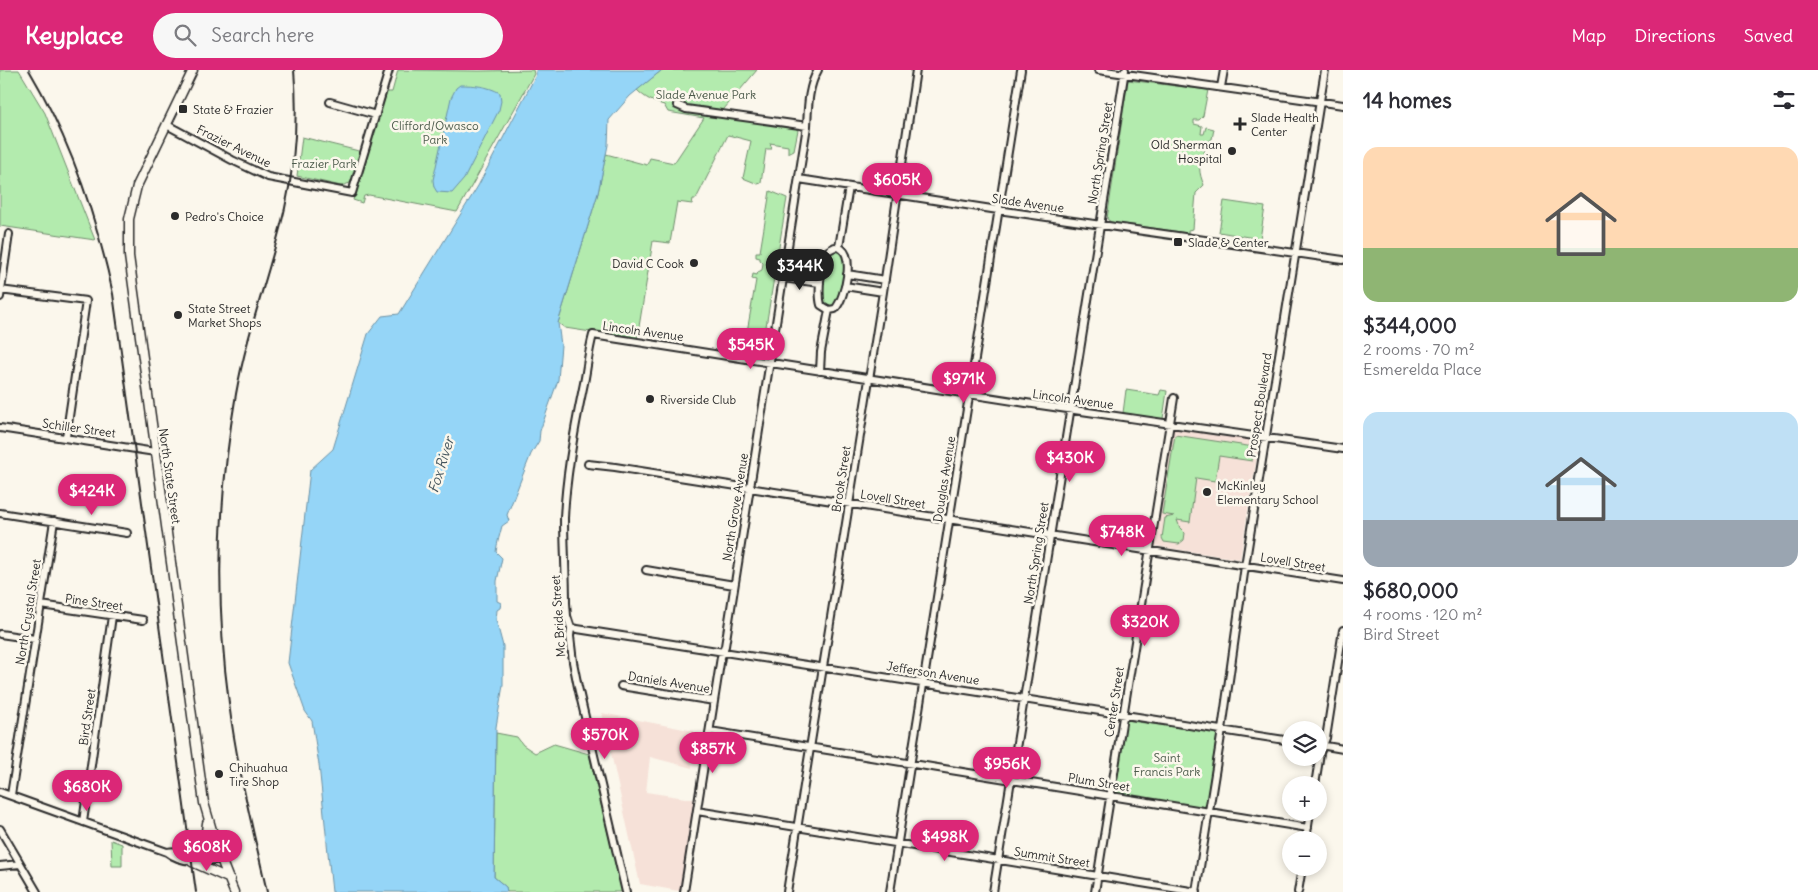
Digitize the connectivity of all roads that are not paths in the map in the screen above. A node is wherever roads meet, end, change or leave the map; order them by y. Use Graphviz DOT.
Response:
graph roads {
  1 [pos="193,70"];
  2 [pos="389,70"];
  3 [pos="818,70"];
  4 [pos="916,70"];
  5 [pos="1021,70"];
  6 [pos="1098,70"];
  7 [pos="1224,70"];
  8 [pos="1325,70"];
  9 [pos="1125,72"];
  10 [pos="1221,88"];
  11 [pos="330,102"];
  12 [pos="1320,102"];
  13 [pos="677,105"];
  14 [pos="1343,105"];
  15 [pos="376,115"];
  16 [pos="167,125"];
  17 [pos="807,126"];
  18 [pos="798,179"];
  19 [pos="849,186"];
  20 [pos="898,194"];
  21 [pos="998,210"];
  22 [pos="1100,225"];
  23 [pos="8,234"];
  24 [pos="839,247"];
  25 [pos="1295,253"];
  26 [pos="1343,260"];
  27 [pos="785,264"];
  28 [pos="822,270"];
  29 [pos="847,274"];
  30 [pos="783,278"];
  31 [pos="885,280"];
  32 [pos="820,283"];
  33 [pos="845,286"];
  34 [pos="0,292"];
  35 [pos="883,292"];
  36 [pos="828,310"];
  37 [pos="593,335"];
  38 [pos="769,362"];
  39 [pos="820,371"];
  40 [pos="869,378"];
  41 [pos="968,394"];
  42 [pos="1174,398"];
  43 [pos="1071,410"];
  44 [pos="1169,424"];
  45 [pos="0,428"];
  46 [pos="66,437"];
  47 [pos="1266,438"];
  48 [pos="1343,450"];
  49 [pos="155,452"];
  50 [pos="588,464"];
  51 [pos="750,488"];
  52 [pos="849,504"];
  53 [pos="0,514"];
  54 [pos="949,520"];
  55 [pos="54,522"];
  56 [pos="127,533"];
  57 [pos="1051,535"];
  58 [pos="1150,551"];
  59 [pos="1245,566"];
  60 [pos="646,570"];
  61 [pos="1343,581"];
  62 [pos="734,585"];
  63 [pos="41,605"];
  64 [pos="112,616"];
  65 [pos="144,620"];
  66 [pos="571,628"];
  67 [pos="1343,630"];
  68 [pos="0,634"];
  69 [pos="35,639"];
  70 [pos="724,652"];
  71 [pos="1340,665"];
  72 [pos="822,667"];
  73 [pos="923,683"];
  74 [pos="621,686"];
  75 [pos="1024,698"];
  76 [pos="714,701"];
  77 [pos="1123,714"];
  78 [pos="1222,730"];
  79 [pos="710,731"];
  80 [pos="1327,733"];
  81 [pos="1282,740"];
  82 [pos="810,747"];
  83 [pos="1327,747"];
  84 [pos="1343,749"];
  85 [pos="910,763"];
  86 [pos="1011,779"];
  87 [pos="0,792"];
  88 [pos="11,795"];
  89 [pos="1110,795"];
  90 [pos="697,811"];
  91 [pos="1209,812"];
  92 [pos="207,818"];
  93 [pos="1309,821"];
  94 [pos="83,822"];
  95 [pos="797,827"];
  96 [pos="1308,828"];
  97 [pos="0,829"];
  98 [pos="1308,831"];
  99 [pos="897,843"];
  100 [pos="220,857"];
  101 [pos="191,858"];
  102 [pos="998,860"];
  103 [pos="20,864"];
  104 [pos="0,866"];
  105 [pos="1097,876"];
  106 [pos="1301,876"];
  107 [pos="230,879"];
  108 [pos="37,892"];
  109 [pos="234,892"];
  110 [pos="626,892"];
  111 [pos="684,892"];
  112 [pos="787,892"];
  113 [pos="890,892"];
  114 [pos="993,892"];
  115 [pos="1095,892"];
  116 [pos="1197,892"];
  117 [pos="1298,892"];
  1 -- 16 [label="main road, North State Street"];
  2 -- 15 [label="street"];
  3 -- 17 [label="street, North Grove Avenue"];
  4 -- 20 [label="street, Brook Street"];
  5 -- 21 [label="street, Douglas Avenue"];
  6 -- 9 [label="street"];
  7 -- 10 [label="street"];
  8 -- 12 [label="street, Prospect Boulevard"];
  9 -- 10 [label="street"];
  9 -- 22 [label="street, North Spring Street"];
  10 -- 12 [label="street"];
  11 -- 15 [label="street"];
  12 -- 14 [label="street"];
  12 -- 25 [label="street, Prospect Boulevard"];
  13 -- 17 [label="street"];
  15 -- 16 [label="street, Frazier Avenue"];
  16 -- 49 [label="main road, North State Street"];
  17 -- 18 [label="street, North Grove Avenue"];
  18 -- 19 [label="street, Slade Avenue"];
  18 -- 27 [label="street, North Grove Avenue"];
  19 -- 20 [label="street, Slade Avenue"];
  19 -- 24 [label="street"];
  20 -- 21 [label="street, Slade Avenue"];
  20 -- 31 [label="street, Brook Street"];
  21 -- 22 [label="street, Slade Avenue"];
  21 -- 41 [label="street, Douglas Avenue"];
  22 -- 25 [label="street, Slade Avenue"];
  22 -- 43 [label="street, North Spring Street"];
  23 -- 34 [label="street"];
  24 -- 28 [label="street"];
  24 -- 29 [label="street"];
  25 -- 26 [label="street, Slade Avenue"];
  25 -- 47 [label="street, Prospect Boulevard"];
  27 -- 28 [label="street"];
  27 -- 30 [label="street, North Grove Avenue"];
  28 -- 32 [label="street"];
  29 -- 31 [label="street"];
  29 -- 33 [label="street"];
  30 -- 32 [label="street"];
  30 -- 38 [label="street, North Grove Avenue"];
  31 -- 35 [label="street, Brook Street"];
  32 -- 36 [label="street"];
  33 -- 35 [label="street"];
  33 -- 36 [label="street"];
  34 -- 46 [label="street"];
  35 -- 40 [label="street, Brook Street"];
  36 -- 39 [label="street"];
  37 -- 38 [label="street, Lincoln Avenue"];
  37 -- 66 [label="street, Mc Bride Street"];
  38 -- 39 [label="street, Lincoln Avenue"];
  38 -- 51 [label="street, North Grove Avenue"];
  39 -- 40 [label="street, Lincoln Avenue"];
  40 -- 41 [label="street, Lincoln Avenue"];
  40 -- 52 [label="street, Brook Street"];
  41 -- 43 [label="street, Lincoln Avenue"];
  41 -- 54 [label="street, Douglas Avenue"];
  42 -- 44 [label="street, Center Street"];
  43 -- 44 [label="street, Lincoln Avenue"];
  43 -- 57 [label="street, North Spring Street"];
  44 -- 47 [label="street, Lincoln Avenue"];
  44 -- 58 [label="street, Center Street"];
  45 -- 46 [label="street, Schiller Street"];
  46 -- 49 [label="street, Schiller Street"];
  47 -- 48 [label="street, Lincoln Avenue"];
  47 -- 59 [label="street, Prospect Boulevard"];
  49 -- 92 [label="main road, North State Street"];
  50 -- 51 [label="street, Lovell Street"];
  51 -- 52 [label="street, Lovell Street"];
  51 -- 62 [label="street, North Grove Avenue"];
  52 -- 54 [label="street, Lovell Street"];
  52 -- 72 [label="street, Brook Street"];
  53 -- 55 [label="street"];
  54 -- 57 [label="street, Lovell Street"];
  54 -- 73 [label="street, Douglas Avenue"];
  55 -- 56 [label="street"];
  55 -- 63 [label="street, North Crystal Street"];
  57 -- 58 [label="street, Lovell Street"];
  57 -- 75 [label="street, North Spring Street"];
  58 -- 59 [label="street, Lovell Street"];
  58 -- 77 [label="street, Center Street"];
  59 -- 61 [label="street, Lovell Street"];
  59 -- 78 [label="street, Prospect Boulevard"];
  60 -- 62 [label="street"];
  62 -- 70 [label="street, North Grove Avenue"];
  63 -- 64 [label="street, Pine Street"];
  63 -- 69 [label="street, North Crystal Street"];
  64 -- 65 [label="street, Pine Street"];
  64 -- 94 [label="street, Bird Street"];
  66 -- 70 [label="street, Jefferson Avenue"];
  66 -- 110 [label="street, Mc Bride Street"];
  67 -- 71 [label="street"];
  68 -- 69 [label="street"];
  69 -- 88 [label="street, North Crystal Street"];
  70 -- 72 [label="street, Jefferson Avenue"];
  70 -- 76 [label="street, North Grove Avenue"];
  71 -- 80 [label="street"];
  72 -- 73 [label="street, Jefferson Avenue"];
  72 -- 82 [label="street, Brook Street"];
  73 -- 75 [label="street, Jefferson Avenue"];
  73 -- 85 [label="street, Douglas Avenue"];
  74 -- 76 [label="street, Daniels Avenue"];
  75 -- 77 [label="street, Jefferson Avenue"];
  75 -- 86 [label="street, North Spring Street"];
  76 -- 79 [label="street, North Grove Avenue"];
  77 -- 78 [label="street, Jefferson Avenue"];
  77 -- 89 [label="street, Center Street"];
  78 -- 81 [label="street, Jefferson Avenue"];
  78 -- 91 [label="street, Prospect Boulevard"];
  79 -- 82 [label="street, Plum Street"];
  79 -- 90 [label="street, North Grove Avenue"];
  82 -- 85 [label="street, Plum Street"];
  82 -- 95 [label="street, Brook Street"];
  83 -- 84 [label="street"];
  85 -- 86 [label="street, Plum Street"];
  85 -- 99 [label="street, Douglas Avenue"];
  86 -- 89 [label="street, Plum Street"];
  86 -- 102 [label="street, North Spring Street"];
  87 -- 88 [label="street"];
  88 -- 94 [label="street"];
  89 -- 91 [label="street, Plum Street"];
  89 -- 105 [label="street, Center Street"];
  90 -- 95 [label="street, Summit Street"];
  90 -- 111 [label="street, North Grove Avenue"];
  91 -- 96 [label="street, Plum Street"];
  91 -- 116 [label="street, Prospect Boulevard"];
  92 -- 100 [label="main road, North State Street"];
  92 -- 101 [label="main road"];
  93 -- 96 [label="street"];
  94 -- 101 [label="street"];
  95 -- 99 [label="street, Summit Street"];
  95 -- 112 [label="street, Brook Street"];
  96 -- 98 [label="street"];
  97 -- 103 [label="street"];
  99 -- 102 [label="street, Summit Street"];
  99 -- 113 [label="street, Douglas Avenue"];
  100 -- 101 [label="street"];
  100 -- 107 [label="main road, North State Street"];
  101 -- 107 [label="main road"];
  102 -- 105 [label="street, Summit Street"];
  102 -- 114 [label="street, North Spring Street"];
  103 -- 104 [label="street"];
  103 -- 108 [label="street"];
  105 -- 115 [label="street, Center Street"];
  105 -- 116 [label="street, Summit Street"];
  106 -- 117 [label="street"];
  107 -- 109 [label="main road, North State Street"];
}
